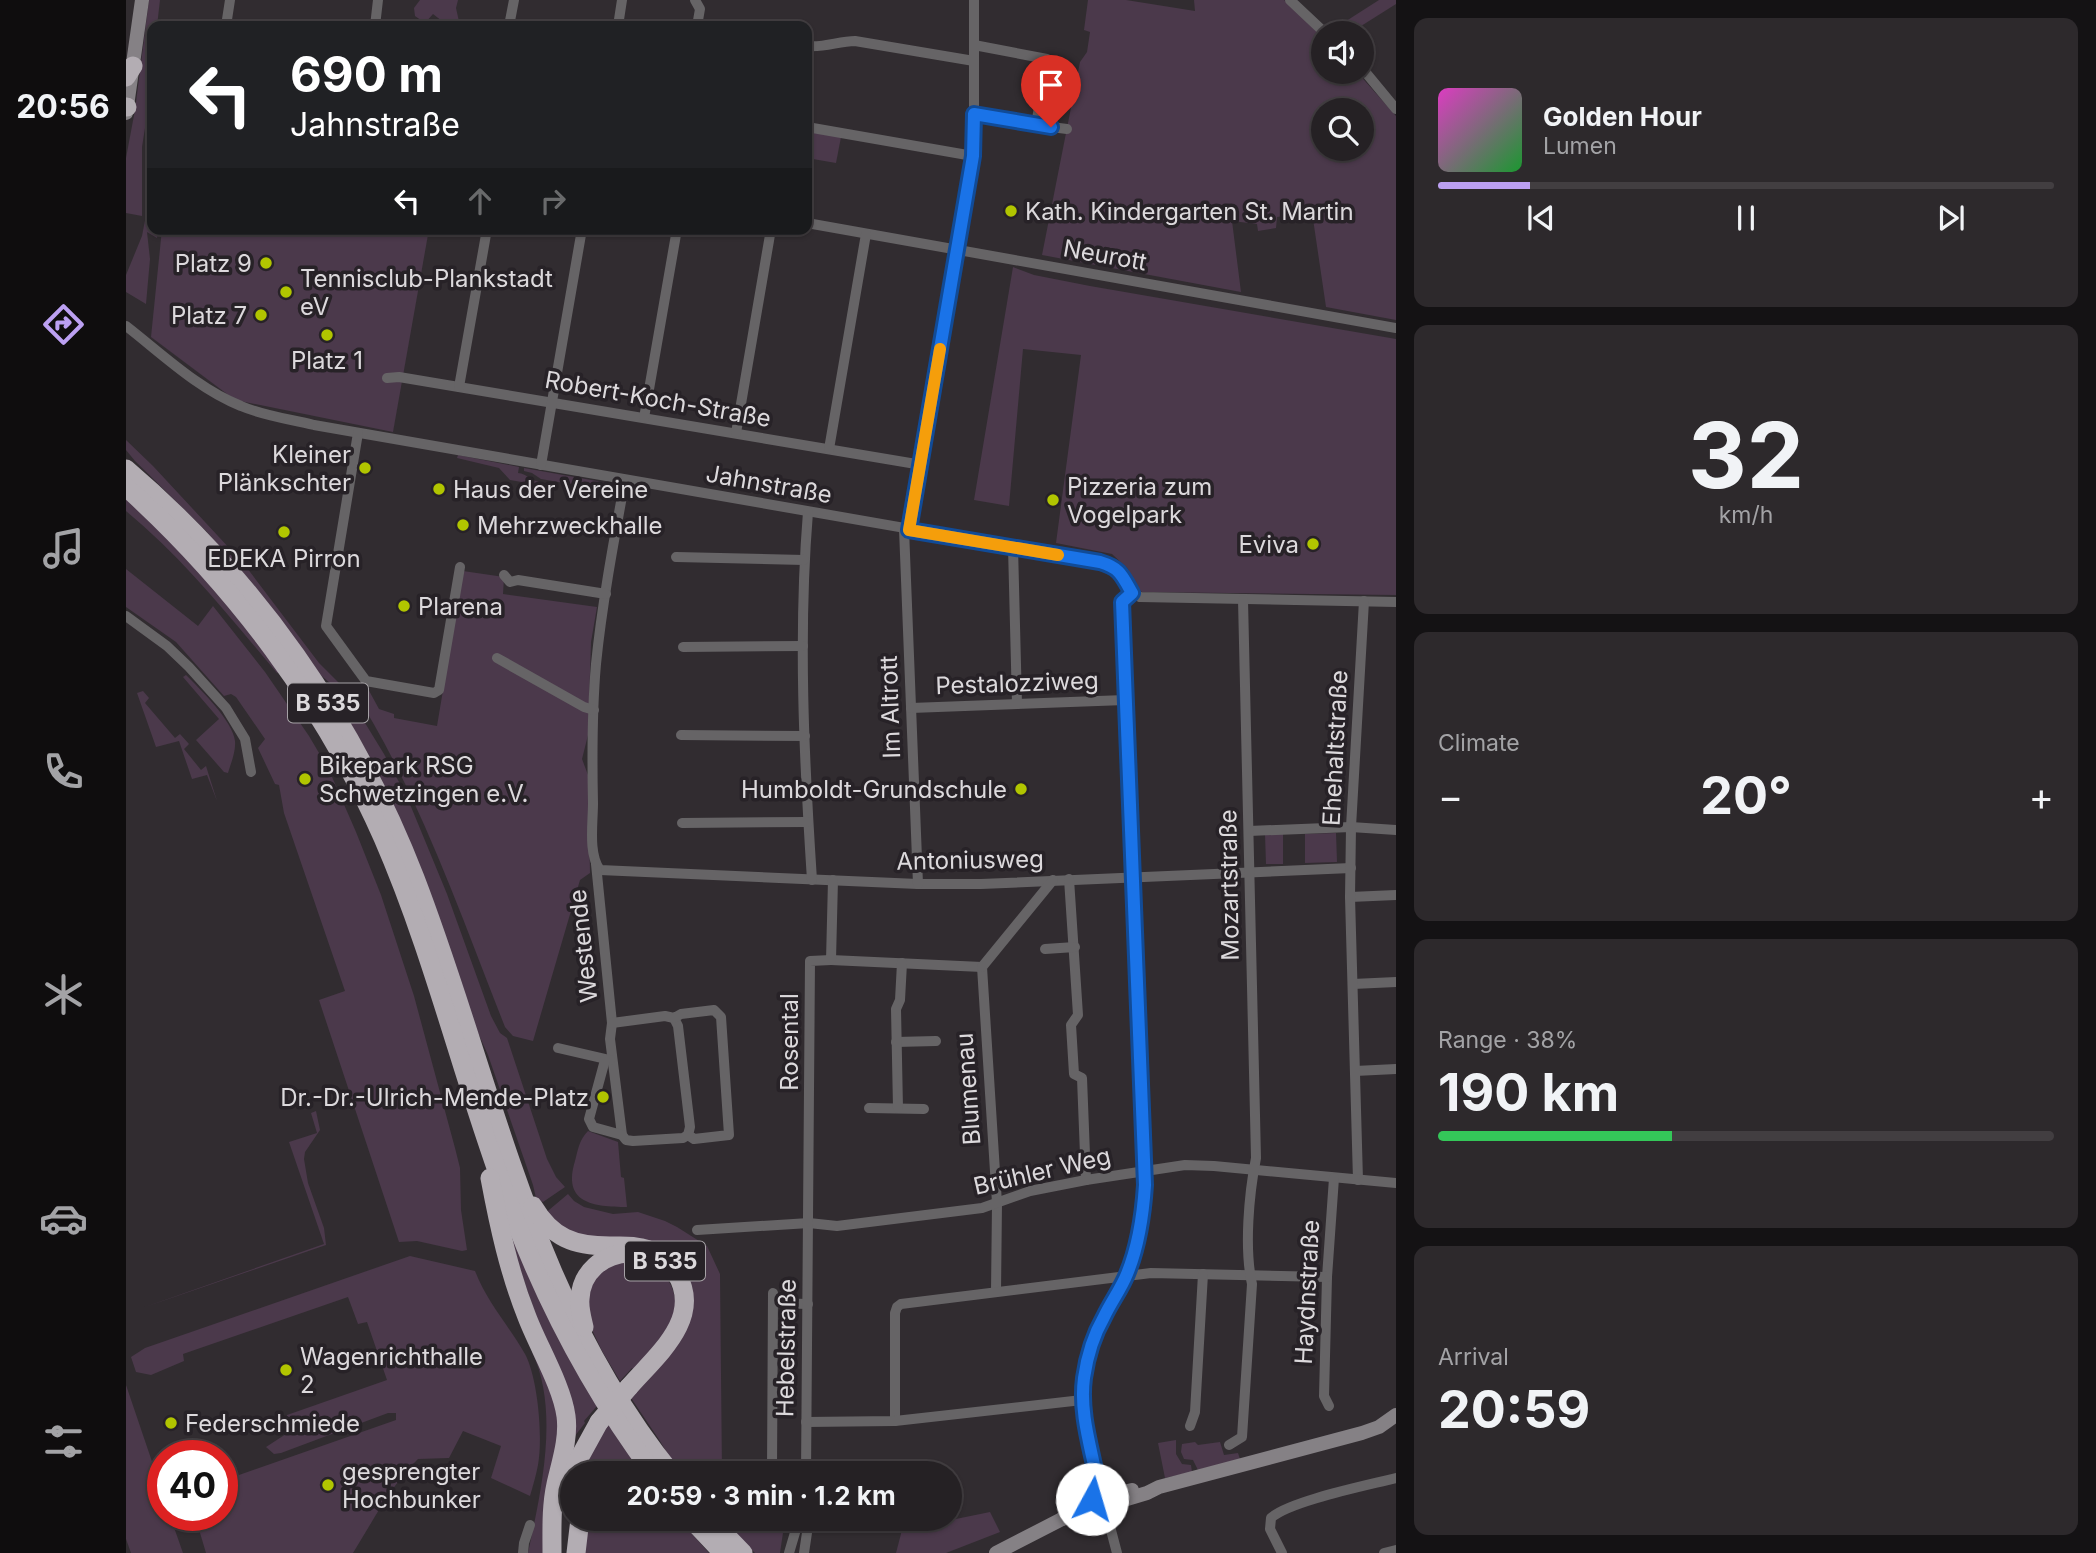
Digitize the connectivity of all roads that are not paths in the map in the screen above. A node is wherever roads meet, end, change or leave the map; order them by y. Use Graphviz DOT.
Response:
graph roads {
  1 [pos="142,0"];
  2 [pos="230,0"];
  3 [pos="378,0"];
  4 [pos="514,0"];
  5 [pos="622,0"];
  6 [pos="695,0"];
  7 [pos="974,0"];
  8 [pos="1290,0"];
  9 [pos="227,21"];
  10 [pos="376,21"];
  11 [pos="510,21"];
  12 [pos="619,21"];
  13 [pos="697,21"];
  14 [pos="1312,21"];
  15 [pos="812,46"];
  16 [pos="974,46"];
  17 [pos="974,61"];
  18 [pos="129,71"];
  19 [pos="1374,82"];
  20 [pos="126,107"];
  21 [pos="1396,109"];
  22 [pos="126,113"];
  23 [pos="974,114"];
  24 [pos="1036,125"];
  25 [pos="812,128"];
  26 [pos="1067,129"];
  27 [pos="973,156"];
  28 [pos="812,224"];
  29 [pos="866,234"];
  30 [pos="486,235"];
  31 [pos="581,235"];
  32 [pos="676,235"];
  33 [pos="770,235"];
  34 [pos="956,249"];
  35 [pos="126,326"];
  36 [pos="1396,328"];
  37 [pos="387,378"];
  38 [pos="459,387"];
  39 [pos="552,402"];
  40 [pos="644,418"];
  41 [pos="358,433"];
  42 [pos="736,433"];
  43 [pos="829,449"];
  44 [pos="541,465"];
  45 [pos="922,465"];
  46 [pos="126,469"];
  47 [pos="625,480"];
  48 [pos="126,487"];
  49 [pos="808,512"];
  50 [pos="907,529"];
  51 [pos="1013,547"];
  52 [pos="676,557"];
  53 [pos="804,560"];
  54 [pos="460,567"];
  55 [pos="504,575"];
  56 [pos="1132,593"];
  57 [pos="606,594"];
  58 [pos="1243,600"];
  59 [pos="1364,601"];
  60 [pos="1396,602"];
  61 [pos="126,617"];
  62 [pos="803,646"];
  63 [pos="683,647"];
  64 [pos="497,657"];
  65 [pos="1125,699"];
  66 [pos="1017,704"];
  67 [pos="911,708"];
  68 [pos="594,710"];
  69 [pos="681,735"];
  70 [pos="804,736"];
  71 [pos="251,772"];
  72 [pos="808,822"];
  73 [pos="682,823"];
  74 [pos="1351,827"];
  75 [pos="1396,830"];
  76 [pos="1249,831"];
  77 [pos="595,863"];
  78 [pos="1351,868"];
  79 [pos="1250,873"];
  80 [pos="1134,876"];
  81 [pos="1069,879"];
  82 [pos="812,880"];
  83 [pos="833,880"];
  84 [pos="1053,880"];
  85 [pos="918,884"];
  86 [pos="1396,895"];
  87 [pos="1350,897"];
  88 [pos="1075,947"];
  89 [pos="1045,949"];
  90 [pos="831,960"];
  91 [pos="902,963"];
  92 [pos="982,967"];
  93 [pos="1396,982"];
  94 [pos="1353,984"];
  95 [pos="674,1018"];
  96 [pos="612,1023"];
  97 [pos="936,1041"];
  98 [pos="896,1042"];
  99 [pos="558,1048"];
  100 [pos="609,1060"];
  101 [pos="1396,1069"];
  102 [pos="1355,1071"];
  103 [pos="869,1108"];
  104 [pos="898,1108"];
  105 [pos="925,1109"];
  106 [pos="622,1135"];
  107 [pos="688,1135"];
  108 [pos="486,1139"];
  109 [pos="512,1169"];
  110 [pos="1145,1170"];
  111 [pos="1254,1170"];
  112 [pos="1334,1178"];
  113 [pos="1358,1180"];
  114 [pos="1086,1181"];
  115 [pos="1396,1183"];
  116 [pos="996,1203"];
  117 [pos="809,1223"];
  118 [pos="697,1230"];
  119 [pos="1203,1273"];
  120 [pos="1126,1275"];
  121 [pos="1250,1275"];
  122 [pos="1327,1277"];
  123 [pos="996,1292"];
  124 [pos="808,1304"];
  125 [pos="586,1342"];
  126 [pos="627,1384"];
  127 [pos="1082,1400"];
  128 [pos="1329,1406"];
  129 [pos="1396,1415"];
  130 [pos="597,1419"];
  131 [pos="895,1421"];
  132 [pos="806,1422"];
  133 [pos="1190,1426"];
  134 [pos="1229,1445"];
  135 [pos="561,1461"];
  136 [pos="564,1461"];
  137 [pos="645,1461"];
  138 [pos="663,1461"];
  139 [pos="772,1461"];
  140 [pos="806,1461"];
  141 [pos="560,1469"];
  142 [pos="1396,1478"];
  143 [pos="1104,1501"];
  144 [pos="530,1525"];
  145 [pos="579,1531"];
  146 [pos="702,1531"];
  147 [pos="722,1531"];
  148 [pos="795,1531"];
  149 [pos="807,1531"];
  150 [pos="1396,1550"];
  151 [pos="523,1553"];
  152 [pos="552,1553"];
  153 [pos="564,1553"];
  154 [pos="576,1553"];
  155 [pos="723,1553"];
  156 [pos="743,1553"];
  157 [pos="789,1553"];
  158 [pos="804,1553"];
  159 [pos="996,1553"];
  160 [pos="1117,1553"];
  161 [pos="1282,1553"];
  162 [pos="1384,1553"];
  1 -- 18 [label="street"];
  2 -- 9 [label="street"];
  3 -- 10 [label="street"];
  4 -- 11 [label="street"];
  5 -- 12 [label="street"];
  6 -- 13 [label="street"];
  7 -- 16 [label="street, Im Altrott"];
  8 -- 14 [label="street"];
  15 -- 17 [label="street"];
  16 -- 17 [label="street, Im Altrott"];
  16 -- 24 [label="street"];
  17 -- 23 [label="street, Im Altrott"];
  18 -- 20 [label="street"];
  19 -- 21 [label="street"];
  20 -- 22 [label="street"];
  23 -- 24 [label="street"];
  23 -- 27 [label="street, Im Altrott"];
  24 -- 26 [label="street"];
  25 -- 27 [label="street"];
  27 -- 34 [label="street, Im Altrott"];
  28 -- 29 [label="street, Neurott"];
  29 -- 34 [label="street, Neurott"];
  29 -- 43 [label="street"];
  30 -- 38 [label="street"];
  31 -- 39 [label="street"];
  32 -- 40 [label="street"];
  33 -- 42 [label="street"];
  34 -- 36 [label="street, Neurott"];
  34 -- 45 [label="street, Im Altrott"];
  35 -- 41 [label="street, Jahnstraße"];
  37 -- 38 [label="street, Robert-Koch-Straße"];
  38 -- 39 [label="street, Robert-Koch-Straße"];
  39 -- 40 [label="street, Robert-Koch-Straße"];
  39 -- 44 [label="street"];
  40 -- 42 [label="street, Robert-Koch-Straße"];
  41 -- 44 [label="street, Jahnstraße"];
  41 -- 54 [label="street"];
  42 -- 43 [label="street, Robert-Koch-Straße"];
  43 -- 45 [label="street, Robert-Koch-Straße"];
  44 -- 47 [label="street, Jahnstraße"];
  45 -- 50 [label="street, Im Altrott"];
  46 -- 109 [label="highway, B 535"];
  47 -- 49 [label="street, Jahnstraße"];
  47 -- 57 [label="street, Westende"];
  48 -- 108 [label="highway, B 535"];
  49 -- 50 [label="street, Jahnstraße"];
  49 -- 53 [label="street"];
  50 -- 51 [label="street, Jahnstraße"];
  50 -- 67 [label="street, Im Altrott"];
  51 -- 56 [label="street, Jahnstraße"];
  51 -- 66 [label="street"];
  52 -- 53 [label="street"];
  53 -- 62 [label="street"];
  55 -- 57 [label="street"];
  56 -- 58 [label="street"];
  56 -- 65 [label="street"];
  57 -- 68 [label="street, Westende"];
  58 -- 59 [label="street"];
  58 -- 76 [label="street, Mozartstraße"];
  59 -- 60 [label="street"];
  59 -- 74 [label="street, Ehehaltstraße"];
  61 -- 71 [label="street"];
  62 -- 63 [label="street"];
  62 -- 70 [label="street"];
  64 -- 68 [label="street"];
  65 -- 66 [label="street, Pestalozziweg"];
  65 -- 80 [label="street"];
  66 -- 67 [label="street, Pestalozziweg"];
  67 -- 85 [label="street, Im Altrott"];
  68 -- 77 [label="street, Westende"];
  69 -- 70 [label="street"];
  70 -- 72 [label="street"];
  72 -- 73 [label="street"];
  72 -- 82 [label="street"];
  74 -- 75 [label="street"];
  74 -- 76 [label="street"];
  74 -- 78 [label="street, Ehehaltstraße"];
  76 -- 79 [label="street, Mozartstraße"];
  77 -- 82 [label="street, Antoniusweg"];
  77 -- 96 [label="street, Westende"];
  78 -- 79 [label="street, Antoniusweg"];
  78 -- 87 [label="street, Ehehaltstraße"];
  79 -- 80 [label="street, Antoniusweg"];
  79 -- 111 [label="street, Mozartstraße"];
  80 -- 81 [label="street, Antoniusweg"];
  80 -- 110 [label="street"];
  81 -- 84 [label="street, Antoniusweg"];
  81 -- 88 [label="street"];
  82 -- 83 [label="street, Antoniusweg"];
  83 -- 85 [label="street, Antoniusweg"];
  83 -- 90 [label="street"];
  84 -- 85 [label="street, Antoniusweg"];
  84 -- 92 [label="street"];
  86 -- 87 [label="street"];
  87 -- 94 [label="street, Ehehaltstraße"];
  88 -- 89 [label="street"];
  88 -- 114 [label="street"];
  90 -- 91 [label="street"];
  90 -- 117 [label="street, Rosental"];
  91 -- 92 [label="street"];
  91 -- 98 [label="street"];
  92 -- 116 [label="street, Blumenau"];
  93 -- 94 [label="street"];
  94 -- 102 [label="street, Ehehaltstraße"];
  95 -- 96 [label="street, Westende"];
  95 -- 107 [label="street"];
  95 -- 107 [label="street, Westende"];
  96 -- 100 [label="street, Westende"];
  97 -- 98 [label="street"];
  98 -- 104 [label="street"];
  99 -- 100 [label="street"];
  100 -- 106 [label="street, Westende"];
  100 -- 106 [label="street, Westende"];
  101 -- 102 [label="street"];
  102 -- 113 [label="street, Ehehaltstraße"];
  103 -- 104 [label="street"];
  104 -- 105 [label="street"];
  106 -- 107 [label="street, Westende"];
  108 -- 135 [label="highway, B 535"];
  108 -- 137 [label="highway, B 535"];
  109 -- 125 [label="highway, B 535"];
  109 -- 126 [label="highway, B 535"];
  110 -- 111 [label="street, Brühler Weg"];
  110 -- 114 [label="street, Brühler Weg"];
  110 -- 120 [label="street"];
  111 -- 112 [label="street, Brühler Weg"];
  111 -- 121 [label="street, Mozartstraße"];
  112 -- 113 [label="street, Brühler Weg"];
  112 -- 122 [label="street, Haydnstraße"];
  113 -- 115 [label="street, Brühler Weg"];
  114 -- 116 [label="street, Brühler Weg"];
  116 -- 117 [label="street, Brühler Weg"];
  116 -- 123 [label="street, Blumenau"];
  117 -- 118 [label="street, Brühler Weg"];
  117 -- 124 [label="street, Hebelstraße"];
  119 -- 120 [label="street"];
  119 -- 121 [label="street"];
  119 -- 133 [label="street"];
  120 -- 123 [label="street"];
  120 -- 127 [label="street"];
  121 -- 122 [label="street"];
  121 -- 134 [label="street, Mozartstraße"];
  122 -- 128 [label="street, Haydnstraße"];
  123 -- 131 [label="street"];
  124 -- 132 [label="street, Hebelstraße"];
  124 -- 139 [label="street"];
  125 -- 126 [label="highway, B 535"];
  125 -- 138 [label="highway, B 535"];
  126 -- 130 [label="highway, B 535, bridge"];
  127 -- 131 [label="street"];
  127 -- 143 [label="street"];
  129 -- 143 [label="street"];
  130 -- 136 [label="highway, B 535"];
  130 -- 153 [label="highway, B 535"];
  131 -- 132 [label="street"];
  132 -- 140 [label="street, Hebelstraße"];
  141 -- 152 [label="highway, B 535"];
  142 -- 161 [label="street"];
  143 -- 159 [label="street"];
  143 -- 160 [label="street"];
  144 -- 151 [label="street"];
  145 -- 154 [label="highway"];
  146 -- 155 [label="highway"];
  147 -- 156 [label="highway"];
  148 -- 157 [label="street"];
  149 -- 158 [label="street"];
  150 -- 162 [label="street"];
}
